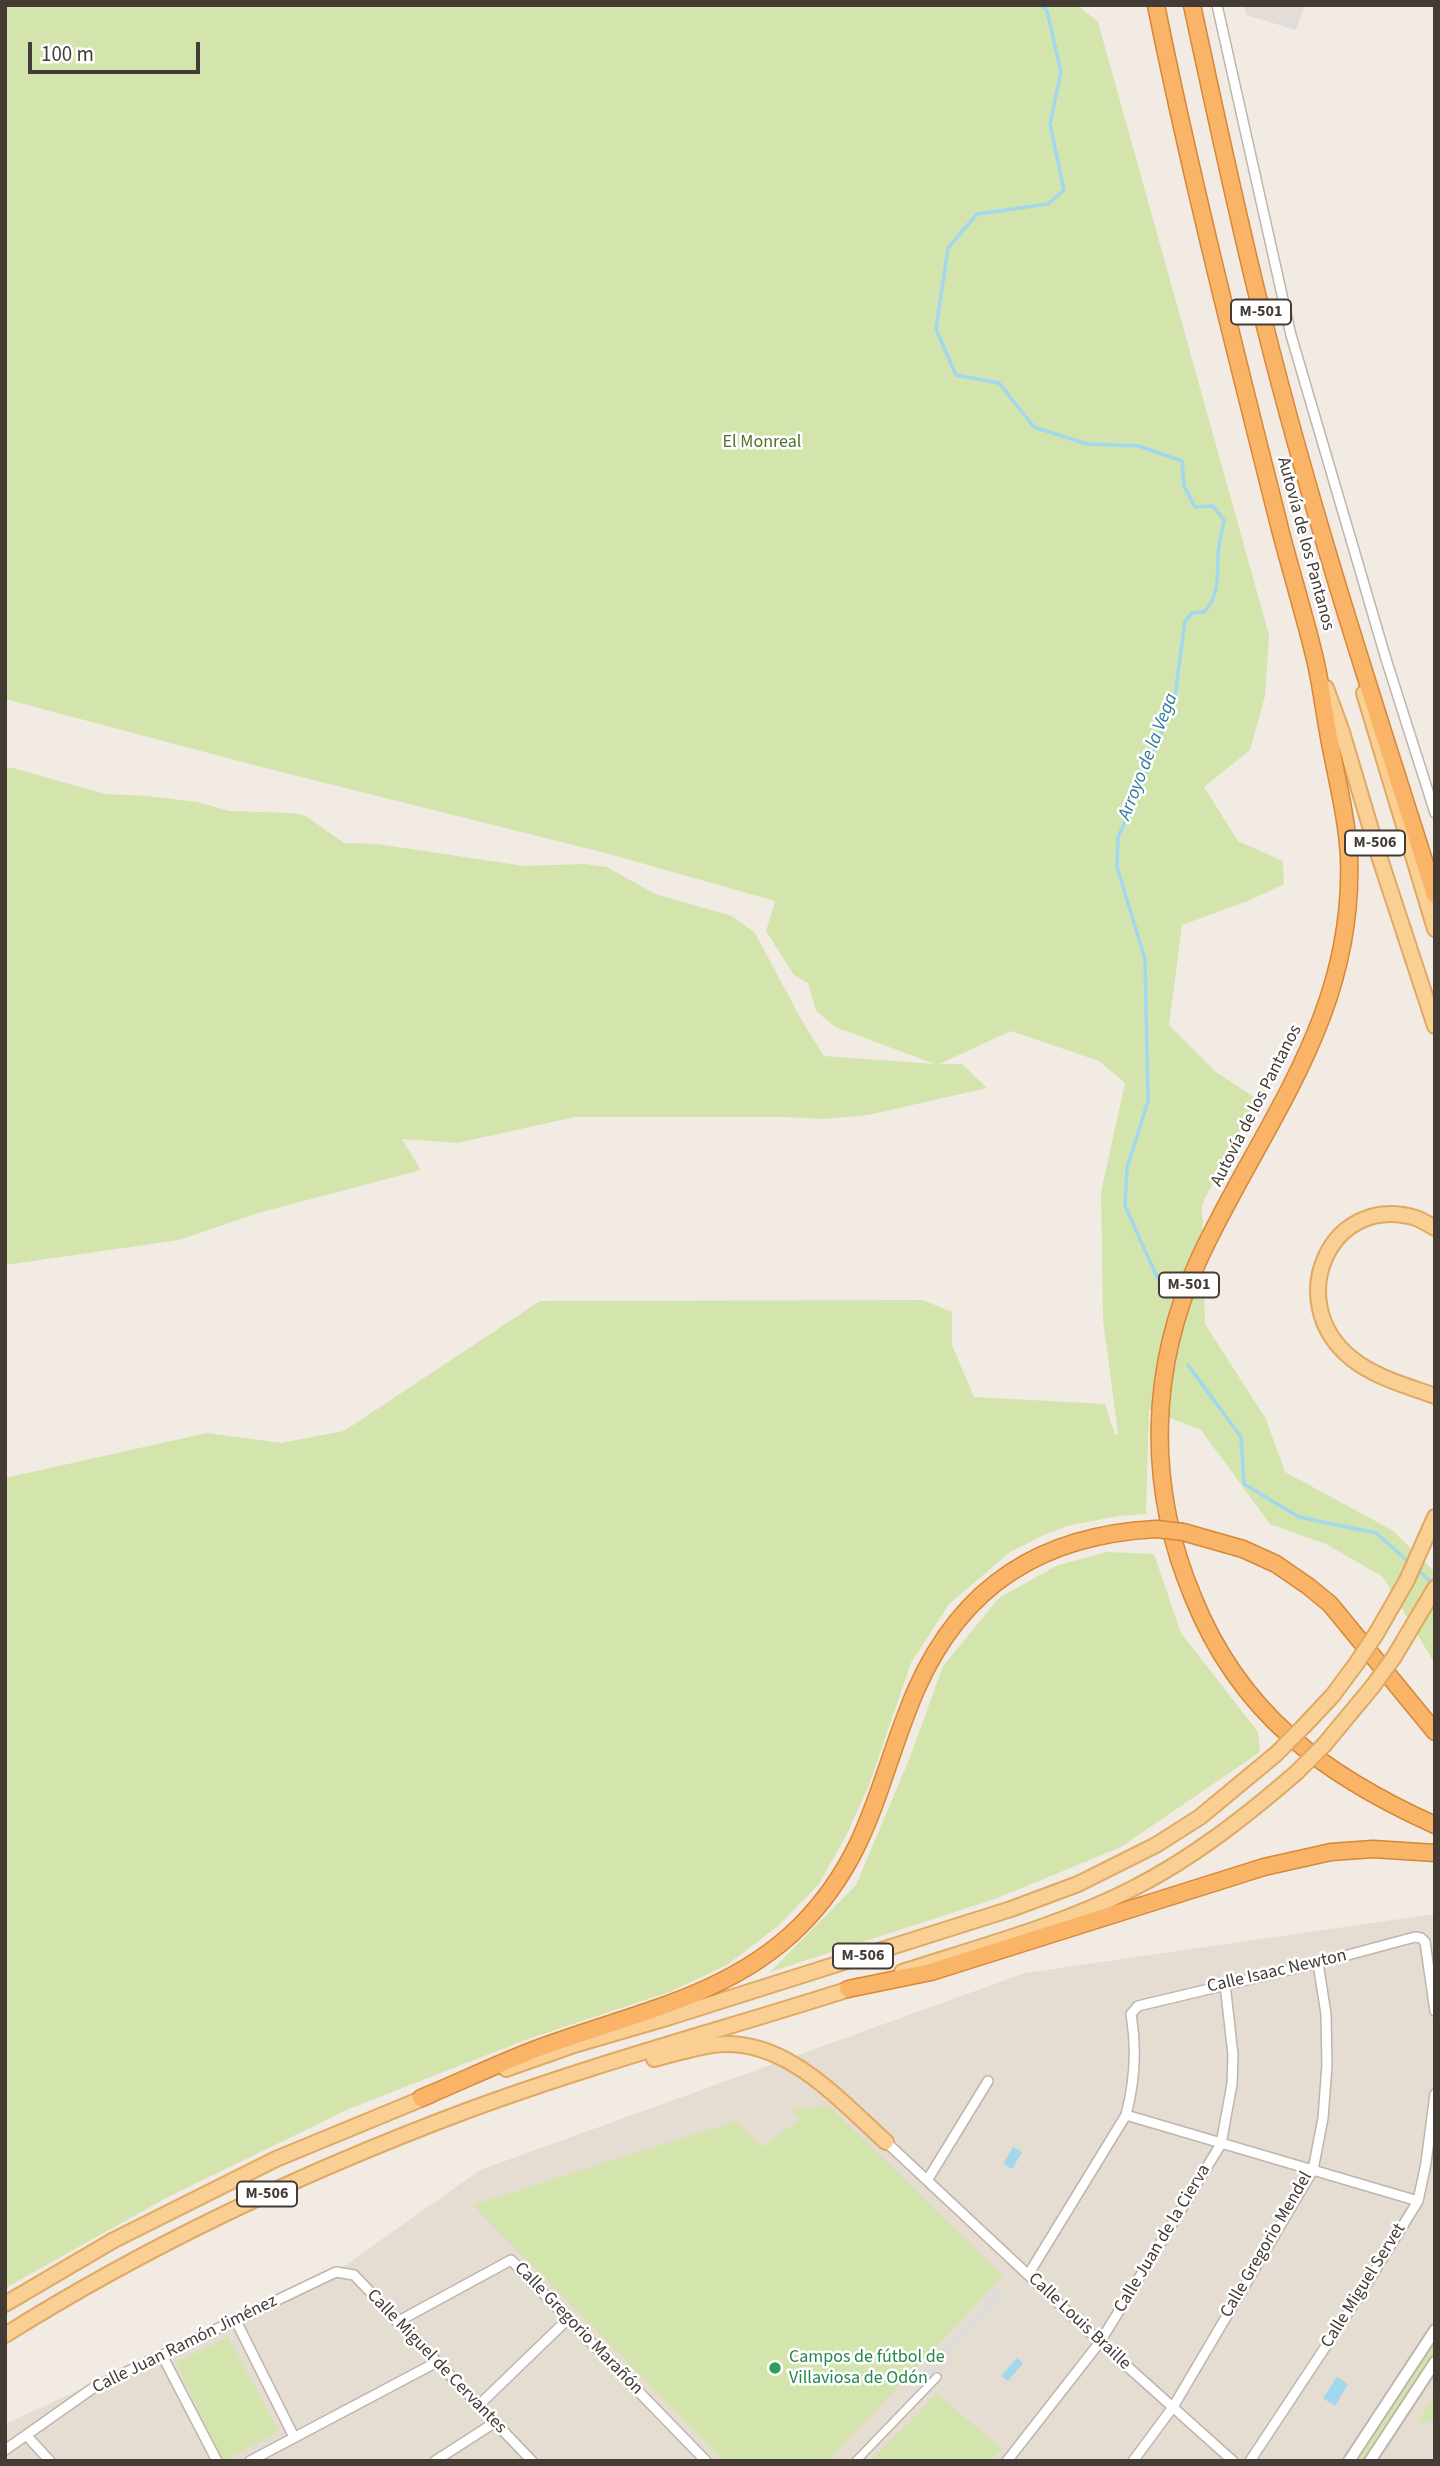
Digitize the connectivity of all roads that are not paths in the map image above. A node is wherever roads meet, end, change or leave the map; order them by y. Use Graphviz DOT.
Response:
graph roads {
  1 [pos="1156,5"];
  2 [pos="1192,5"];
  3 [pos="1217,5"];
  4 [pos="1346,615"];
  5 [pos="1315,661"];
  6 [pos="1435,813"];
  7 [pos="1435,895"];
  8 [pos="1435,929"];
  9 [pos="1435,1026"];
  10 [pos="1435,1228"];
  11 [pos="1435,1396"];
  12 [pos="1435,1517"];
  13 [pos="1435,1588"];
  14 [pos="1435,1732"];
  15 [pos="1435,1825"];
  16 [pos="1435,1853"];
  17 [pos="1318,1963"];
  18 [pos="1225,1984"];
  19 [pos="848,1989"];
  20 [pos="1435,2011"];
  21 [pos="988,2081"];
  22 [pos="544,2085"];
  23 [pos="1435,2094"];
  24 [pos="421,2098"];
  25 [pos="1126,2115"];
  26 [pos="886,2142"];
  27 [pos="1221,2144"];
  28 [pos="1313,2170"];
  29 [pos="928,2179"];
  30 [pos="1418,2201"];
  31 [pos="336,2272"];
  32 [pos="1028,2275"];
  33 [pos="5,2304"];
  34 [pos="569,2318"];
  35 [pos="235,2319"];
  36 [pos="397,2322"];
  37 [pos="1435,2330"];
  38 [pos="5,2335"];
  39 [pos="1100,2342"];
  40 [pos="162,2355"];
  41 [pos="437,2362"];
  42 [pos="1435,2362"];
  43 [pos="937,2377"];
  44 [pos="479,2405"];
  45 [pos="1172,2407"];
  46 [pos="494,2423"];
  47 [pos="27,2436"];
  48 [pos="294,2437"];
  49 [pos="5,2450"];
  50 [pos="50,2461"];
  51 [pos="217,2461"];
  52 [pos="250,2461"];
  53 [pos="435,2461"];
  54 [pos="532,2461"];
  55 [pos="706,2461"];
  56 [pos="856,2461"];
  57 [pos="1007,2461"];
  58 [pos="1133,2461"];
  59 [pos="1233,2461"];
  60 [pos="1250,2461"];
  61 [pos="1349,2461"];
  62 [pos="1370,2461"];
  1 -- 5 [label="highway, Autovía de los Pantanos / M-501"];
  2 -- 4 [label="highway, Autovía de los Pantanos / M-501"];
  3 -- 6 [label="street"];
  4 -- 7 [label="highway, Autovía de los Pantanos / M-501"];
  4 -- 8 [label="main road, M-506"];
  5 -- 9 [label="main road, M-506"];
  5 -- 15 [label="highway, Autovía de los Pantanos / M-501"];
  10 -- 11 [label="main road"];
  12 -- 24 [label="main road, M-506, bridge"];
  13 -- 19 [label="main road, M-506, bridge"];
  14 -- 24 [label="highway, bridge"];
  16 -- 19 [label="highway"];
  17 -- 18 [label="street, Calle Isaac Newton"];
  17 -- 20 [label="street, Calle Isaac Newton"];
  17 -- 28 [label="street, Calle Gregorio Mendel"];
  18 -- 25 [label="street, Calle Isaac Newton"];
  18 -- 27 [label="street, Calle Juan de la Cierva"];
  19 -- 22 [label="main road, M-506"];
  21 -- 29 [label="street"];
  22 -- 26 [label="main road"];
  22 -- 38 [label="main road, M-506"];
  23 -- 30 [label="street, Calle Miguel Servet"];
  24 -- 33 [label="main road, M-506"];
  25 -- 27 [label="street"];
  25 -- 32 [label="street"];
  26 -- 29 [label="street, Calle Louis Braille"];
  27 -- 28 [label="street"];
  27 -- 39 [label="street, Calle Juan de la Cierva"];
  28 -- 30 [label="street"];
  28 -- 45 [label="street, Calle Gregorio Mendel"];
  29 -- 32 [label="street, Calle Louis Braille"];
  30 -- 60 [label="street, Calle Miguel Servet"];
  31 -- 35 [label="street, Calle Juan Ramón Jiménez"];
  31 -- 36 [label="street, Calle Miguel de Cervantes"];
  32 -- 39 [label="street, Calle Louis Braille"];
  34 -- 36 [label="street, Calle Gregorio Marañón"];
  34 -- 44 [label="street"];
  34 -- 55 [label="street, Calle Gregorio Marañón"];
  35 -- 40 [label="street, Calle Juan Ramón Jiménez"];
  35 -- 48 [label="street"];
  36 -- 41 [label="street, Calle Miguel de Cervantes"];
  37 -- 61 [label="street"];
  39 -- 45 [label="street, Calle Louis Braille"];
  39 -- 57 [label="street, Calle Juan de la Cierva"];
  40 -- 47 [label="street, Calle Juan Ramón Jiménez"];
  40 -- 51 [label="street"];
  41 -- 44 [label="street, Calle Miguel de Cervantes"];
  41 -- 48 [label="street"];
  42 -- 62 [label="street"];
  43 -- 56 [label="street"];
  44 -- 46 [label="street, Calle Miguel de Cervantes"];
  45 -- 58 [label="street, Calle Gregorio Mendel"];
  45 -- 59 [label="street, Calle Louis Braille"];
  46 -- 53 [label="street"];
  46 -- 54 [label="street, Calle Miguel de Cervantes"];
  47 -- 49 [label="street, Calle Juan Ramón Jiménez"];
  47 -- 50 [label="street"];
  48 -- 52 [label="street"];
}
